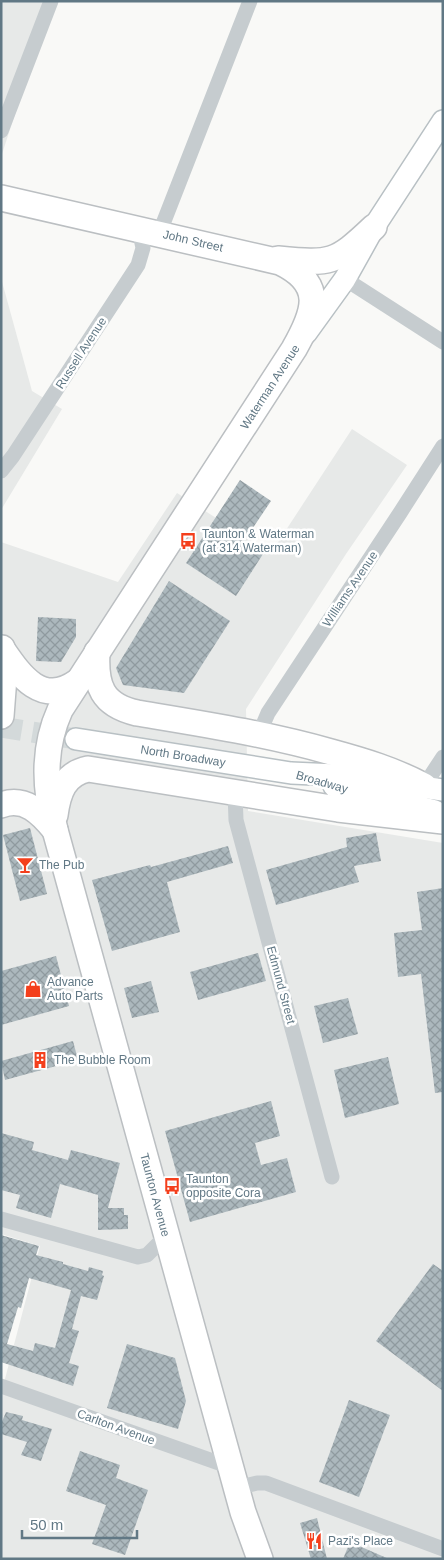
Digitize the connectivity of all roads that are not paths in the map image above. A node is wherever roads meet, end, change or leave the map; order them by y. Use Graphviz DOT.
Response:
graph roads {
  1 [pos="52,1"];
  2 [pos="250,1"];
  3 [pos="443,121"];
  4 [pos="1,131"];
  5 [pos="1,198"];
  6 [pos="374,227"];
  7 [pos="149,231"];
  8 [pos="264,258"];
  9 [pos="345,279"];
  10 [pos="443,342"];
  11 [pos="294,350"];
  12 [pos="443,446"];
  13 [pos="1,471"];
  14 [pos="2,647"];
  15 [pos="96,652"];
  16 [pos="77,682"];
  17 [pos="1,716"];
  18 [pos="259,734"];
  19 [pos="76,739"];
  20 [pos="443,757"];
  21 [pos="291,773"];
  22 [pos="433,788"];
  23 [pos="235,793"];
  24 [pos="1,805"];
  25 [pos="443,813"];
  26 [pos="443,821"];
  27 [pos="54,830"];
  28 [pos="332,1176"];
  29 [pos="1,1219"];
  30 [pos="166,1236"];
  31 [pos="1,1386"];
  32 [pos="233,1478"];
  33 [pos="242,1512"];
  34 [pos="443,1549"];
  35 [pos="251,1559"];
  36 [pos="260,1559"];
  1 -- 4 [label="street"];
  2 -- 7 [label="street, Russell Avenue"];
  3 -- 6 [label="main road, Waterman Avenue"];
  5 -- 7 [label="highway, John Street"];
  6 -- 8 [label="highway"];
  6 -- 9 [label="main road, Waterman Avenue"];
  7 -- 8 [label="highway, John Street"];
  7 -- 13 [label="street, Russell Avenue"];
  8 -- 11 [label="highway, John Street"];
  9 -- 10 [label="street"];
  9 -- 11 [label="main road, Waterman Avenue"];
  11 -- 15 [label="highway, Waterman Avenue"];
  12 -- 18 [label="street, Williams Avenue"];
  14 -- 16 [label="highway"];
  14 -- 17 [label="highway"];
  15 -- 16 [label="highway, Waterman Avenue"];
  15 -- 18 [label="highway"];
  16 -- 27 [label="highway, Taunton Avenue"];
  18 -- 22 [label="highway"];
  19 -- 21 [label="main road, North Broadway"];
  20 -- 22 [label="street"];
  21 -- 22 [label="main road, Broadway"];
  21 -- 25 [label="main road, Broadway"];
  23 -- 26 [label="highway"];
  23 -- 27 [label="highway"];
  23 -- 28 [label="street, Edmund Street"];
  24 -- 27 [label="highway"];
  27 -- 30 [label="highway, Taunton Avenue"];
  29 -- 30 [label="street"];
  30 -- 32 [label="highway, Taunton Avenue"];
  31 -- 32 [label="street, Carlton Avenue"];
  32 -- 33 [label="highway, Taunton Avenue"];
  32 -- 34 [label="street"];
  33 -- 35 [label="highway"];
  33 -- 36 [label="highway, Taunton Avenue"];
}
